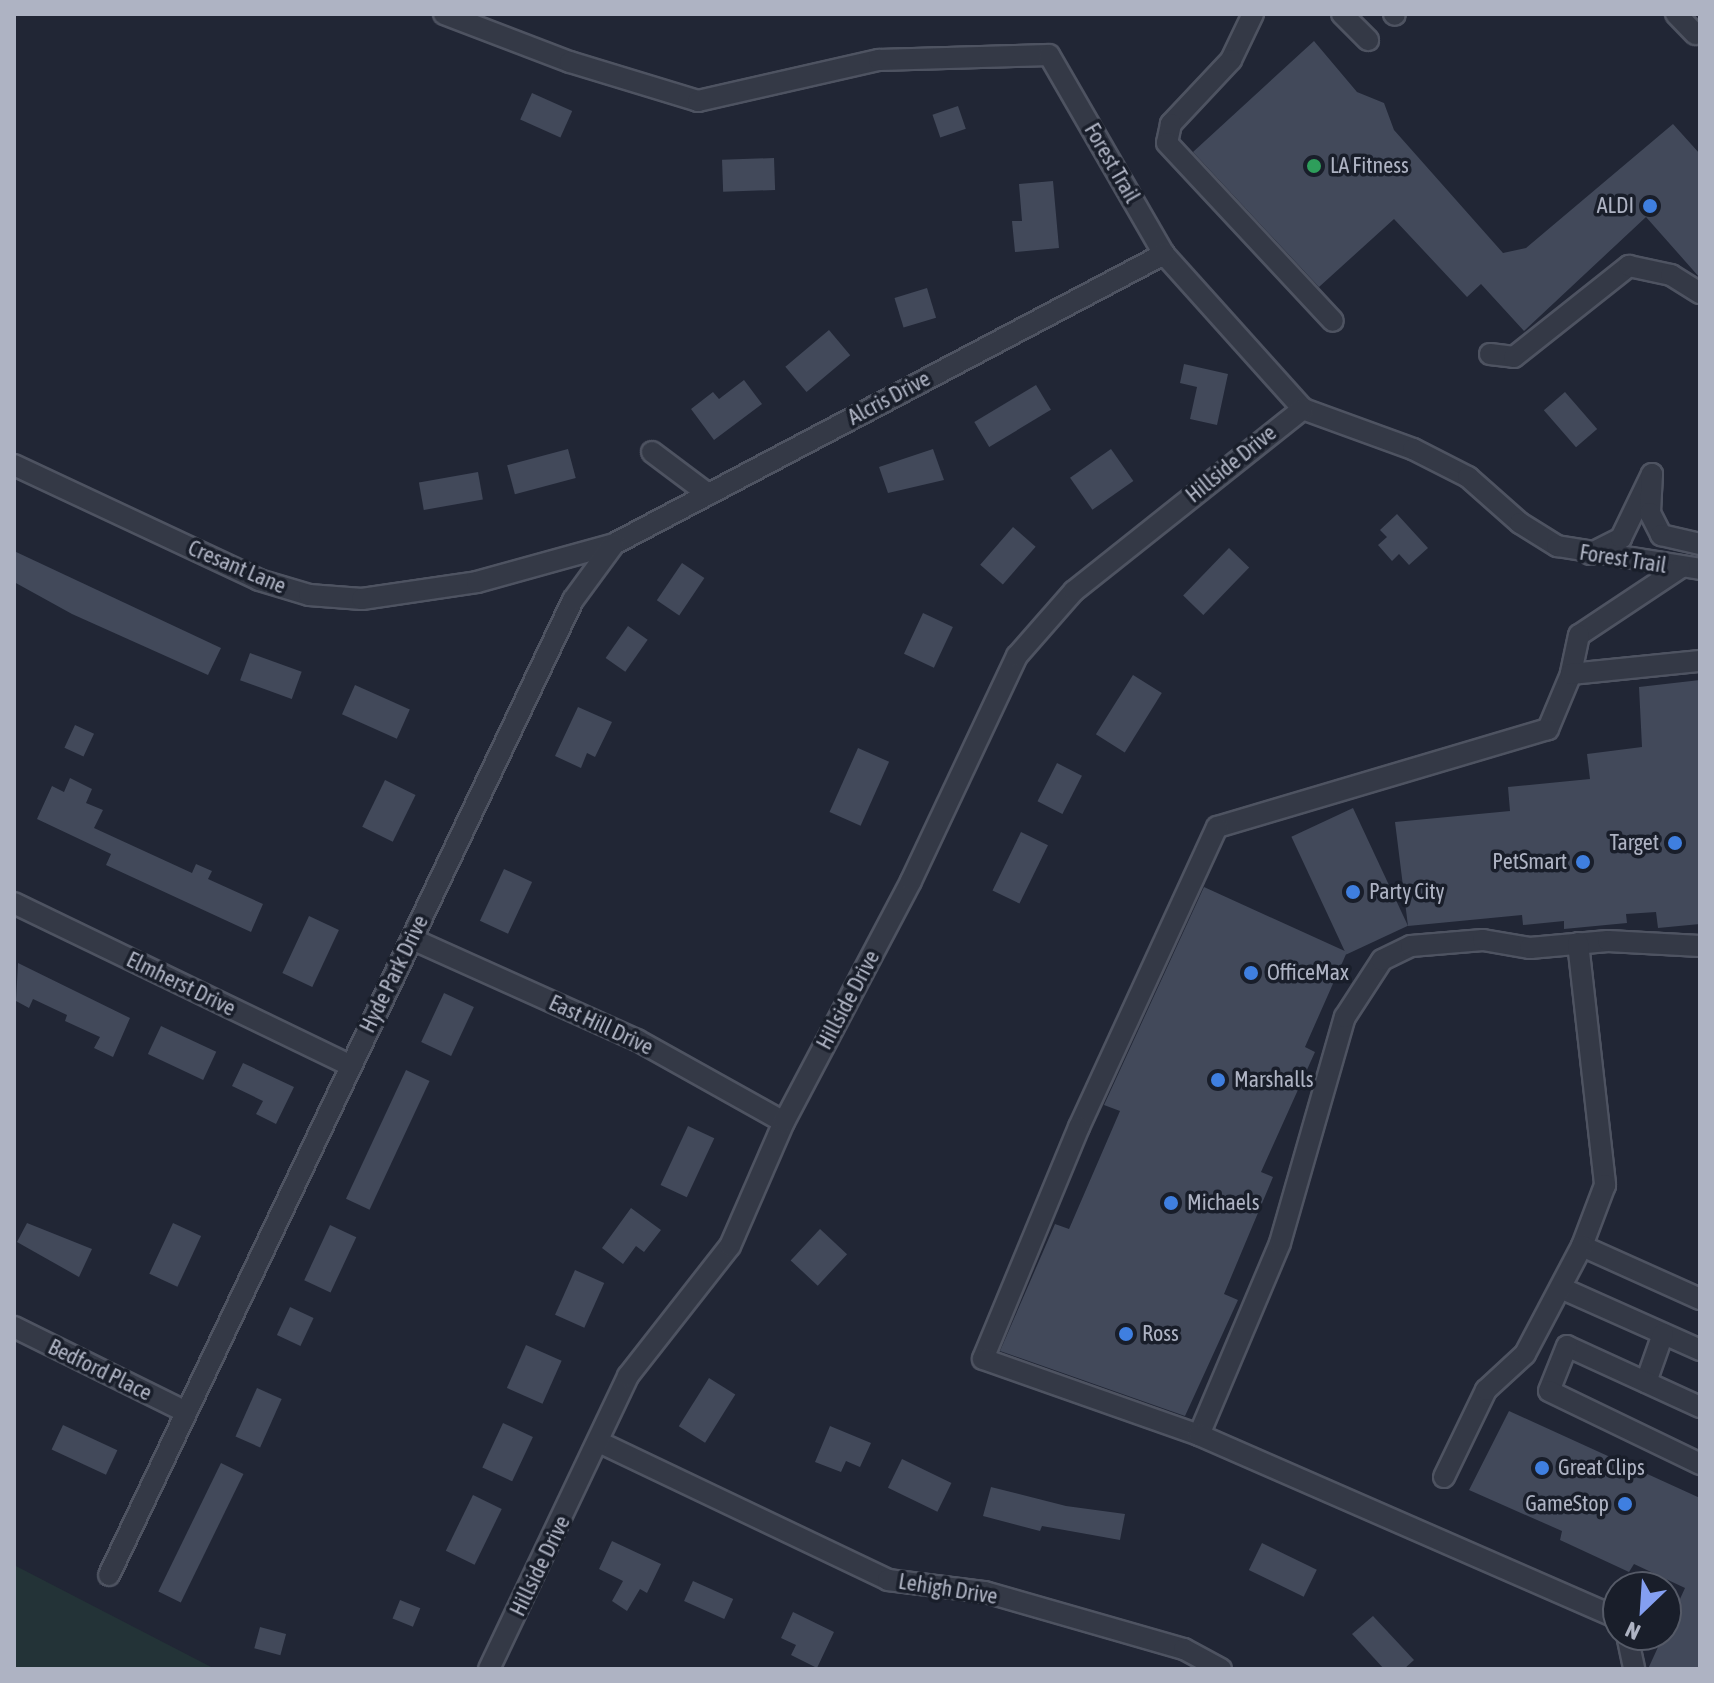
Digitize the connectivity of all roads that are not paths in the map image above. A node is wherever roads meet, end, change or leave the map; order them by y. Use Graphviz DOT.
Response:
graph roads {
  1 [pos="444,14"];
  2 [pos="1342,14"];
  3 [pos="1676,14"];
  4 [pos="1255,25"];
  5 [pos="1695,34"];
  6 [pos="1368,40"];
  7 [pos="1164,254"];
  8 [pos="1700,293"];
  9 [pos="1333,321"];
  10 [pos="1490,354"];
  11 [pos="1303,409"];
  12 [pos="652,452"];
  13 [pos="14,465"];
  14 [pos="708,494"];
  15 [pos="614,544"];
  16 [pos="1700,544"];
  17 [pos="1590,554"];
  18 [pos="1690,568"];
  19 [pos="1700,661"];
  20 [pos="1571,674"];
  21 [pos="14,903"];
  22 [pos="412,939"];
  23 [pos="1578,943"];
  24 [pos="1700,946"];
  25 [pos="349,1065"];
  26 [pos="784,1122"];
  27 [pos="1582,1246"];
  28 [pos="1561,1288"];
  29 [pos="1700,1299"];
  30 [pos="14,1327"];
  31 [pos="1663,1334"];
  32 [pos="1700,1350"];
  33 [pos="1646,1382"];
  34 [pos="1700,1407"];
  35 [pos="186,1412"];
  36 [pos="1199,1435"];
  37 [pos="599,1442"];
  38 [pos="1700,1464"];
  39 [pos="1444,1477"];
  40 [pos="109,1575"];
  41 [pos="1602,1611"];
  42 [pos="489,1669"];
  43 [pos="1221,1669"];
  1 -- 7 [label="street, Forest Trail"];
  2 -- 6 [label="street"];
  3 -- 5 [label="street"];
  4 -- 9 [label="street"];
  7 -- 11 [label="street, Forest Trail"];
  7 -- 14 [label="street, Alcris Drive"];
  8 -- 10 [label="street"];
  11 -- 17 [label="street, Forest Trail"];
  11 -- 26 [label="street, Hillside Drive"];
  12 -- 14 [label="street"];
  13 -- 15 [label="street, Cresant Lane"];
  14 -- 15 [label="street, Alcris Drive"];
  15 -- 22 [label="street, Hyde Park Drive"];
  16 -- 17 [label="street"];
  17 -- 18 [label="street, Forest Trail"];
  18 -- 20 [label="street"];
  19 -- 20 [label="street"];
  20 -- 36 [label="street"];
  21 -- 25 [label="street, Elmherst Drive"];
  22 -- 25 [label="street, Hyde Park Drive"];
  22 -- 26 [label="street, East Hill Drive"];
  23 -- 24 [label="street"];
  23 -- 27 [label="street"];
  23 -- 36 [label="street"];
  25 -- 35 [label="street, Hyde Park Drive"];
  26 -- 37 [label="street, Hillside Drive"];
  27 -- 28 [label="street"];
  27 -- 29 [label="street"];
  28 -- 31 [label="street"];
  28 -- 39 [label="street"];
  30 -- 35 [label="street, Bedford Place"];
  31 -- 32 [label="street"];
  31 -- 33 [label="street"];
  33 -- 34 [label="street"];
  33 -- 38 [label="street"];
  35 -- 40 [label="street, Hyde Park Drive"];
  36 -- 41 [label="street"];
  37 -- 42 [label="street, Hillside Drive"];
  37 -- 43 [label="street, Lehigh Drive"];
}
